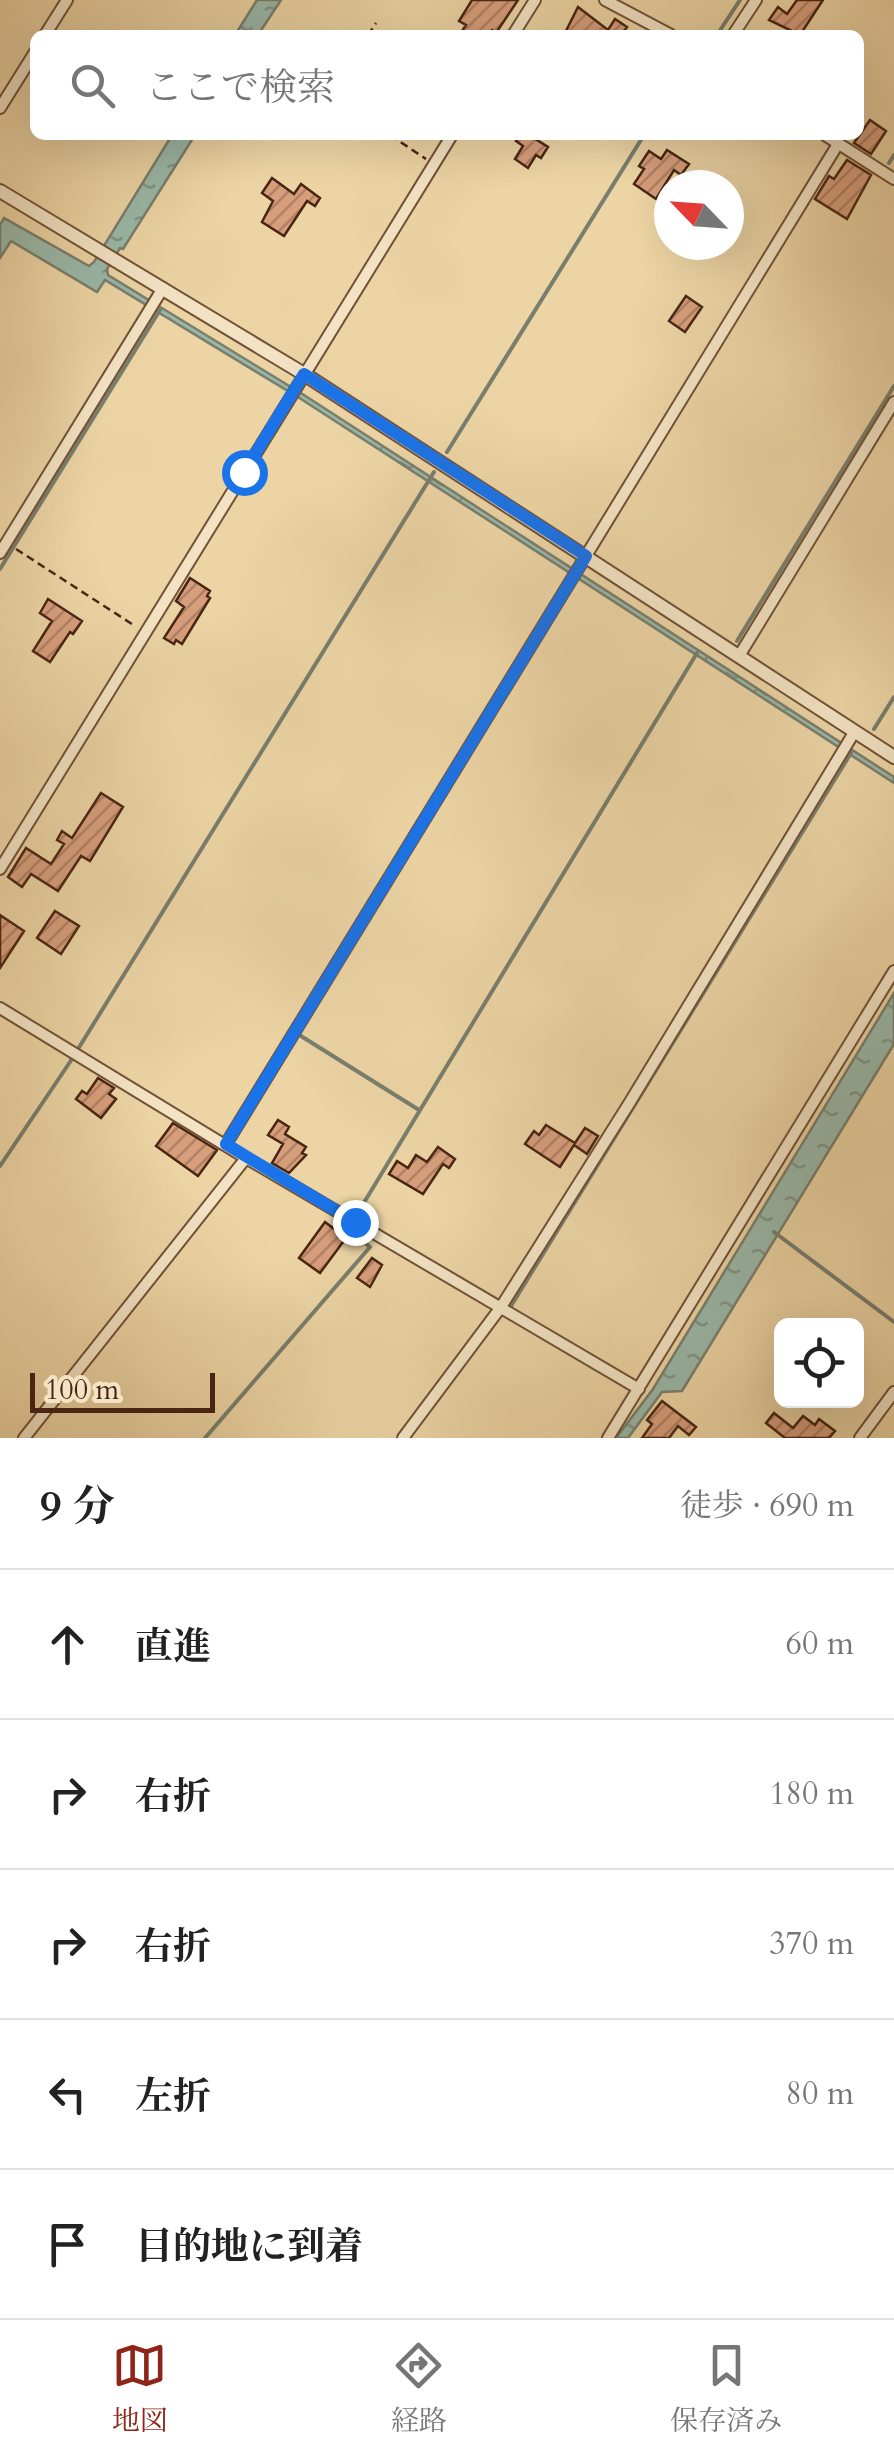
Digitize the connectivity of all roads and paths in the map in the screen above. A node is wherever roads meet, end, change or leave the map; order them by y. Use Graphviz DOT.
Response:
graph roads {
  1 [pos="67,0"];
  2 [pos="535,0"];
  3 [pos="605,0"];
  4 [pos="756,0"];
  5 [pos="376,23"];
  6 [pos="48,30"];
  7 [pos="371,30"];
  8 [pos="516,30"];
  9 [pos="662,30"];
  10 [pos="736,30"];
  11 [pos="30,60"];
  12 [pos="0,108"];
  13 [pos="398,140"];
  14 [pos="449,140"];
  15 [pos="832,140"];
  16 [pos="838,144"];
  17 [pos="434,164"];
  18 [pos="894,179"];
  19 [pos="1,193"];
  20 [pos="156,300"];
  21 [pos="297,386"];
  22 [pos="894,402"];
  23 [pos="18,551"];
  24 [pos="0,553"];
  25 [pos="586,556"];
  26 [pos="145,632"];
  27 [pos="739,656"];
  28 [pos="852,737"];
  29 [pos="894,756"];
  30 [pos="0,869"];
  31 [pos="894,971"];
  32 [pos="0,1008"];
  33 [pos="226,1144"];
  34 [pos="246,1158"];
  35 [pos="500,1308"];
  36 [pos="640,1389"];
  37 [pos="894,1392"];
  38 [pos="24,1438"];
  39 [pos="402,1438"];
  40 [pos="608,1438"];
  41 [pos="860,1438"];
  1 -- 6 [label="street"];
  2 -- 8 [label="street"];
  3 -- 9 [label="street"];
  4 -- 10 [label="street"];
  5 -- 7 [label="path"];
  11 -- 12 [label="street"];
  13 -- 17 [label="path"];
  14 -- 17 [label="street"];
  15 -- 16 [label="street"];
  16 -- 18 [label="street"];
  16 -- 25 [label="street"];
  17 -- 21 [label="street"];
  19 -- 20 [label="street"];
  20 -- 21 [label="street"];
  20 -- 24 [label="street"];
  21 -- 25 [label="street"];
  21 -- 26 [label="street"];
  22 -- 27 [label="street"];
  23 -- 26 [label="path"];
  25 -- 27 [label="street"];
  25 -- 33 [label="street"];
  26 -- 30 [label="street"];
  27 -- 28 [label="street"];
  28 -- 29 [label="street"];
  28 -- 35 [label="street"];
  31 -- 36 [label="street"];
  32 -- 33 [label="street"];
  33 -- 34 [label="street"];
  34 -- 35 [label="street"];
  34 -- 38 [label="street"];
  35 -- 36 [label="street"];
  35 -- 39 [label="street"];
  36 -- 40 [label="street"];
  37 -- 41 [label="street"];
}
